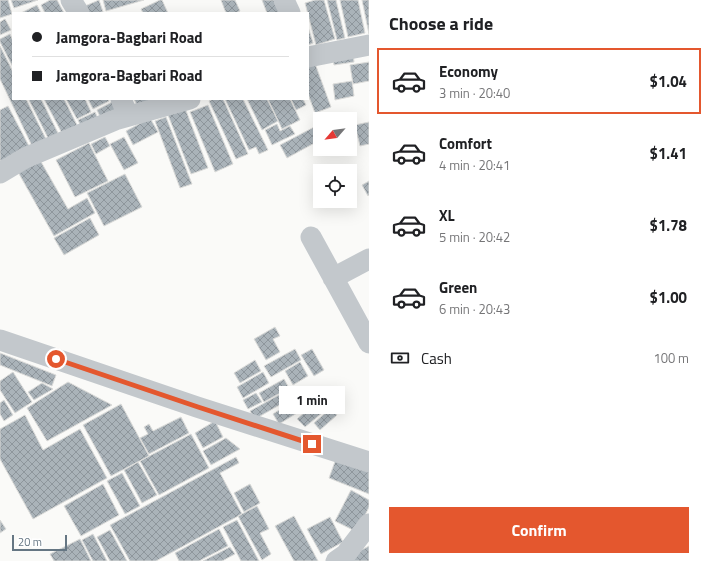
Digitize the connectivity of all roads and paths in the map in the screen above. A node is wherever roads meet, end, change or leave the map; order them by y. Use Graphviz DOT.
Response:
graph roads {
  1 [pos="71,0"];
  2 [pos="284,0"];
  3 [pos="78,12"];
  4 [pos="290,12"];
  5 [pos="369,45"];
  6 [pos="309,57"];
  7 [pos="183,100"];
  8 [pos="125,108"];
  9 [pos="0,172"];
  10 [pos="311,238"];
  11 [pos="369,260"];
  12 [pos="333,278"];
  13 [pos="0,340"];
  14 [pos="369,343"];
  15 [pos="369,462"];
  16 [pos="369,524"];
  17 [pos="336,561"];
  1 -- 3 [label="street"];
  2 -- 4 [label="street"];
  5 -- 6 [label="street"];
  7 -- 8 [label="street"];
  8 -- 9 [label="street"];
  10 -- 12 [label="street"];
  11 -- 12 [label="street"];
  12 -- 14 [label="street"];
  13 -- 15 [label="street"];
  16 -- 17 [label="street"];
}
